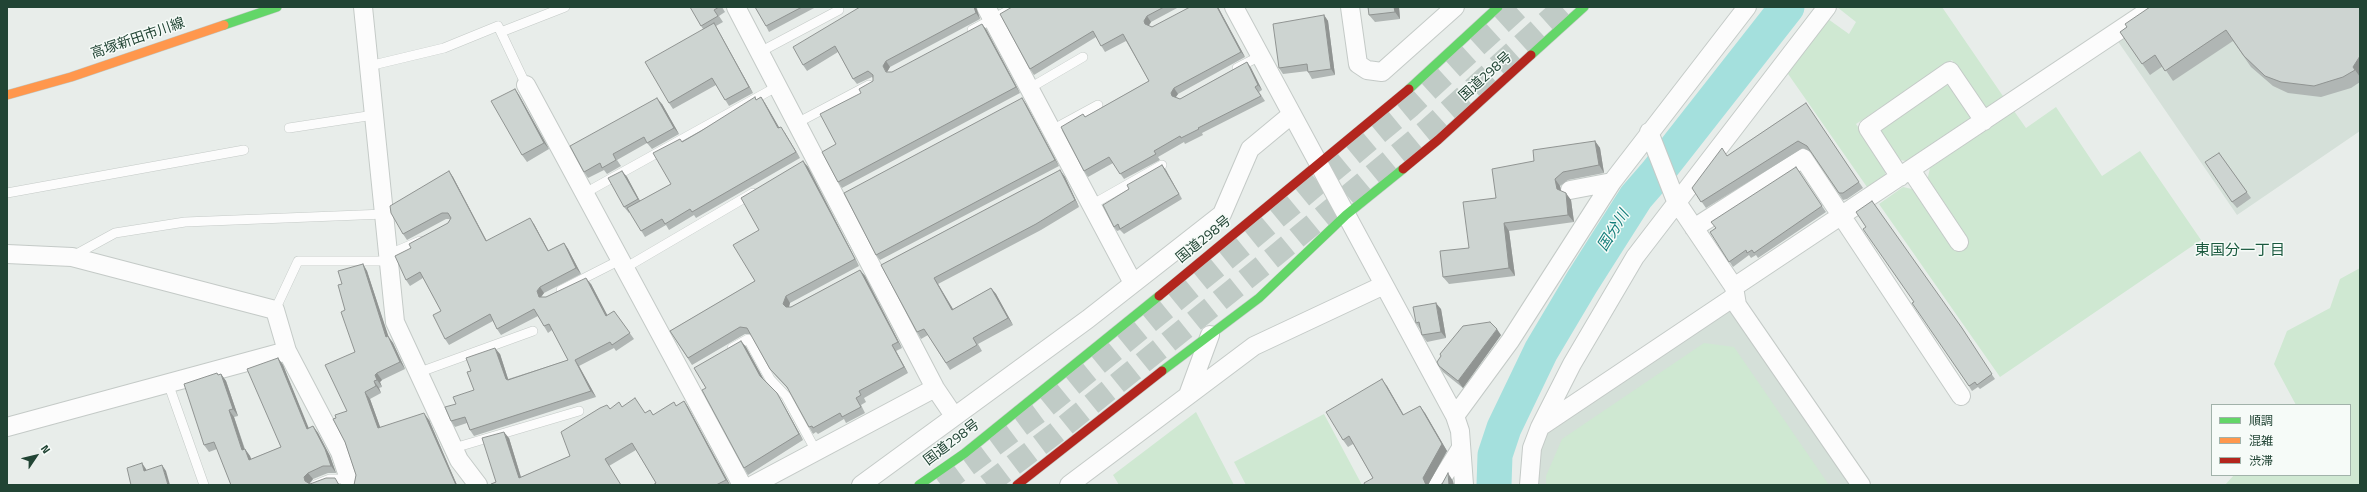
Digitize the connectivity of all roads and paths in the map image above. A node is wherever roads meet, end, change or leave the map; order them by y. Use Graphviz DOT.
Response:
graph roads {
  1 [pos="277,7"];
  2 [pos="363,7"];
  3 [pos="564,7"];
  4 [pos="736,7"];
  5 [pos="1015,7"];
  6 [pos="1234,7"];
  7 [pos="1350,7"];
  8 [pos="1455,7"];
  9 [pos="1498,7"];
  10 [pos="1584,7"];
  11 [pos="1747,7"];
  12 [pos="1827,7"];
  13 [pos="2154,7"];
  14 [pos="839,10"];
  15 [pos="989,13"];
  16 [pos="501,32"];
  17 [pos="966,34"];
  18 [pos="760,52"];
  19 [pos="1260,56"];
  20 [pos="1083,58"];
  21 [pos="369,66"];
  22 [pos="1227,74"];
  23 [pos="872,83"];
  24 [pos="526,85"];
  25 [pos="778,86"];
  26 [pos="1029,93"];
  27 [pos="7,95"];
  28 [pos="1098,105"];
  29 [pos="374,115"];
  30 [pos="1292,115"];
  31 [pos="1984,121"];
  32 [pos="797,123"];
  33 [pos="289,128"];
  34 [pos="1052,130"];
  35 [pos="1650,137"];
  36 [pos="244,150"];
  37 [pos="1318,163"];
  38 [pos="1162,165"];
  39 [pos="1905,173"];
  40 [pos="1612,182"];
  41 [pos="760,188"];
  42 [pos="1570,190"];
  43 [pos="7,193"];
  44 [pos="585,193"];
  45 [pos="1674,197"];
  46 [pos="1093,204"];
  47 [pos="385,214"];
  48 [pos="1346,215"];
  49 [pos="1842,216"];
  50 [pos="1694,228"];
  51 [pos="431,234"];
  52 [pos="1959,242"];
  53 [pos="7,254"];
  54 [pos="72,257"];
  55 [pos="388,258"];
  56 [pos="622,264"];
  57 [pos="1133,283"];
  58 [pos="1384,285"];
  59 [pos="1734,292"];
  60 [pos="554,294"];
  61 [pos="275,310"];
  62 [pos="1088,319"];
  63 [pos="1118,329"];
  64 [pos="533,330"];
  65 [pos="1210,335"];
  66 [pos="287,351"];
  67 [pos="726,351"];
  68 [pos="420,372"];
  69 [pos="168,384"];
  70 [pos="935,388"];
  71 [pos="1188,396"];
  72 [pos="1961,396"];
  73 [pos="579,411"];
  74 [pos="954,416"];
  75 [pos="1455,416"];
  76 [pos="7,427"];
  77 [pos="1540,428"];
  78 [pos="454,448"];
  79 [pos="1461,448"];
  80 [pos="816,451"];
  81 [pos="350,482"];
  82 [pos="204,485"];
  83 [pos="315,485"];
  84 [pos="478,485"];
  85 [pos="742,485"];
  86 [pos="753,485"];
  87 [pos="861,485"];
  88 [pos="919,485"];
  89 [pos="1017,485"];
  90 [pos="1069,485"];
  91 [pos="1438,485"];
  92 [pos="1464,485"];
  93 [pos="1529,485"];
  94 [pos="1861,485"];
  1 -- 27 [label="main road, 高塚新田市川線"];
  2 -- 21 [label="street"];
  3 -- 16 [label="lane"];
  4 -- 18 [label="street"];
  5 -- 15 [label="lane"];
  6 -- 19 [label="street"];
  7 -- 8 [label="street"];
  9 -- 37 [label="main road, 国道298号"];
  10 -- 48 [label="main road, 国道298号"];
  11 -- 35 [label="street"];
  12 -- 45 [label="street"];
  13 -- 31 [label="street"];
  14 -- 18 [label="lane"];
  15 -- 17 [label="lane"];
  15 -- 26 [label="street"];
  16 -- 21 [label="lane"];
  16 -- 24 [label="lane"];
  18 -- 25 [label="street"];
  19 -- 22 [label="lane"];
  19 -- 30 [label="street"];
  20 -- 26 [label="lane"];
  21 -- 29 [label="street"];
  23 -- 32 [label="lane"];
  24 -- 44 [label="street"];
  25 -- 32 [label="street"];
  25 -- 44 [label="lane"];
  26 -- 34 [label="street"];
  28 -- 34 [label="lane"];
  29 -- 33 [label="lane"];
  29 -- 47 [label="street"];
  30 -- 37 [label="street"];
  30 -- 57 [label="street"];
  31 -- 39 [label="street"];
  31 -- 39 [label="street"];
  32 -- 70 [label="street"];
  34 -- 46 [label="street"];
  35 -- 40 [label="street"];
  35 -- 45 [label="street"];
  36 -- 43 [label="lane"];
  37 -- 48 [label="street"];
  37 -- 63 [label="main road, 国道298号"];
  38 -- 46 [label="lane"];
  39 -- 49 [label="street"];
  39 -- 52 [label="street"];
  40 -- 42 [label="street"];
  40 -- 75 [label="street"];
  41 -- 56 [label="lane"];
  44 -- 56 [label="street"];
  45 -- 50 [label="street"];
  45 -- 77 [label="street"];
  46 -- 57 [label="street"];
  47 -- 54 [label="lane"];
  47 -- 55 [label="street"];
  48 -- 58 [label="street"];
  48 -- 65 [label="main road, 国道298号"];
  49 -- 50 [label="street"];
  49 -- 59 [label="street"];
  49 -- 72 [label="street"];
  50 -- 59 [label="street"];
  51 -- 55 [label="lane"];
  53 -- 54 [label="street"];
  54 -- 61 [label="street"];
  55 -- 61 [label="lane"];
  55 -- 68 [label="street"];
  56 -- 60 [label="lane"];
  56 -- 85 [label="street"];
  57 -- 62 [label="street"];
  58 -- 71 [label="street"];
  58 -- 75 [label="street"];
  59 -- 77 [label="street"];
  59 -- 94 [label="street"];
  61 -- 66 [label="street"];
  62 -- 63 [label="street"];
  62 -- 74 [label="street"];
  63 -- 88 [label="main road, 国道298号"];
  64 -- 68 [label="lane"];
  65 -- 71 [label="street"];
  65 -- 89 [label="main road, 国道298号"];
  66 -- 69 [label="street"];
  66 -- 81 [label="street"];
  67 -- 80 [label="lane"];
  68 -- 78 [label="street"];
  69 -- 76 [label="street"];
  69 -- 82 [label="lane"];
  70 -- 74 [label="street"];
  70 -- 80 [label="street"];
  71 -- 90 [label="street"];
  73 -- 78 [label="lane"];
  74 -- 87 [label="street"];
  75 -- 79 [label="street"];
  77 -- 93 [label="street"];
  78 -- 84 [label="street"];
  79 -- 91 [label="street"];
  79 -- 92 [label="street"];
  80 -- 86 [label="street"];
  81 -- 83 [label="lane"];
}
